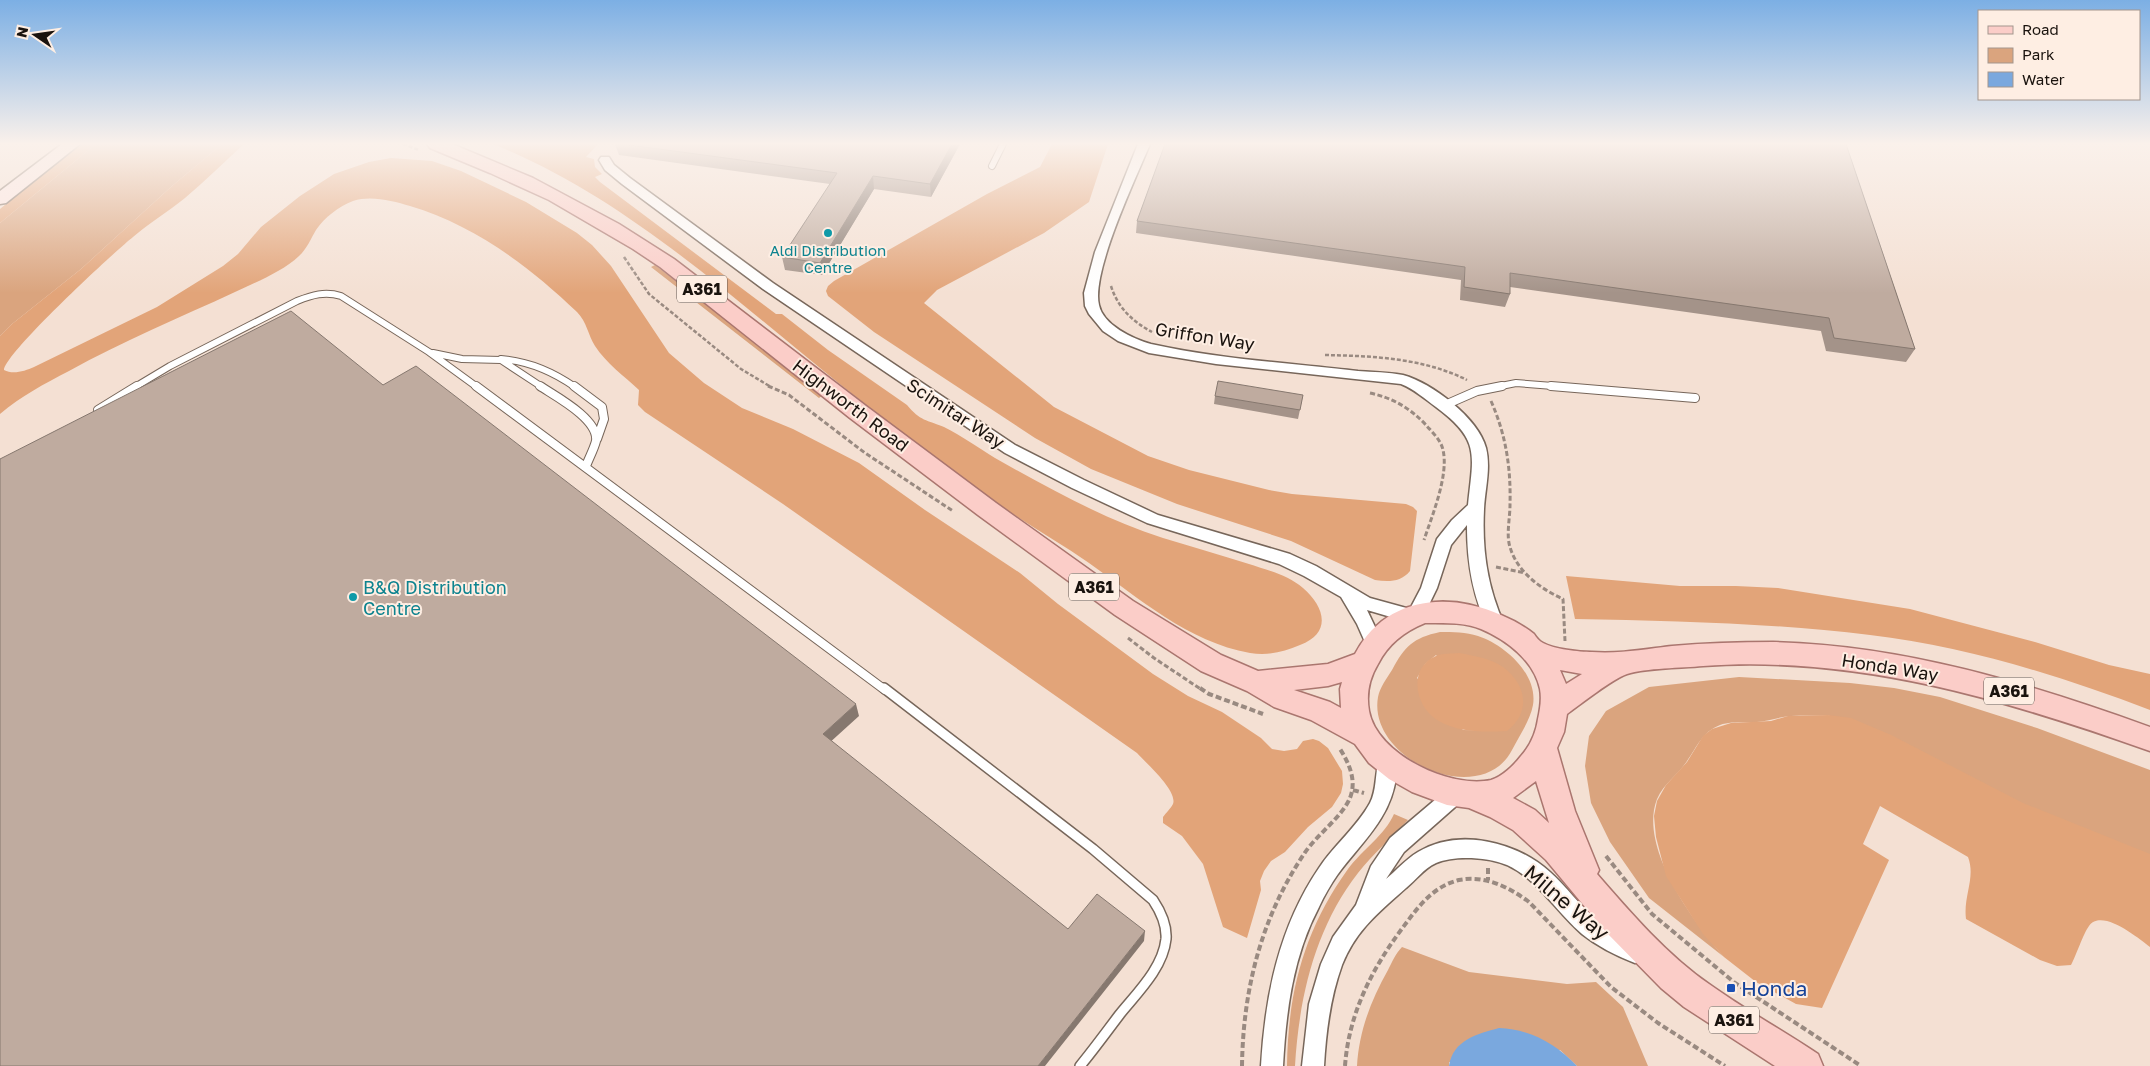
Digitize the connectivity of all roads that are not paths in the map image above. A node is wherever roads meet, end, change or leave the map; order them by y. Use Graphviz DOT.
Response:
graph roads {
  1 [pos="551,194"];
  2 [pos="643,194"];
  3 [pos="1124,194"];
  4 [pos="428,352"];
  5 [pos="494,359"];
  6 [pos="1380,378"];
  7 [pos="1695,398"];
  8 [pos="1439,401"];
  9 [pos="92,413"];
  10 [pos="596,440"];
  11 [pos="586,466"];
  12 [pos="1476,507"];
  13 [pos="1348,594"];
  14 [pos="1413,615"];
  15 [pos="1495,624"];
  16 [pos="1534,652"];
  17 [pos="1370,654"];
  18 [pos="1621,664"];
  19 [pos="1257,683"];
  20 [pos="1554,708"];
  21 [pos="1364,736"];
  22 [pos="2150,739"];
  23 [pos="1543,749"];
  24 [pos="1388,761"];
  25 [pos="1463,795"];
  26 [pos="1595,896"];
  27 [pos="1364,910"];
  28 [pos="1666,969"];
  29 [pos="1080,1066"];
  30 [pos="1272,1066"];
  31 [pos="1313,1066"];
  32 [pos="1806,1066"];
  1 -- 19 [label="main road, Highworth Road / A361"];
  2 -- 13 [label="street, Scimitar Way"];
  3 -- 6 [label="street, Griffon Way"];
  4 -- 5 [label="lane"];
  4 -- 9 [label="lane"];
  4 -- 11 [label="lane"];
  5 -- 10 [label="lane"];
  5 -- 10 [label="lane"];
  6 -- 8 [label="street, Griffon Way"];
  7 -- 8 [label="lane"];
  8 -- 12 [label="street"];
  10 -- 11 [label="lane"];
  11 -- 29 [label="lane"];
  12 -- 14 [label="street"];
  12 -- 15 [label="street"];
  13 -- 14 [label="street, Scimitar Way"];
  13 -- 17 [label="street, Scimitar Way"];
  14 -- 15 [label="main road"];
  14 -- 17 [label="main road"];
  15 -- 16 [label="main road"];
  16 -- 18 [label="main road, Honda Way / A361"];
  16 -- 20 [label="main road"];
  17 -- 19 [label="main road, Highworth Road / A361"];
  17 -- 21 [label="main road"];
  18 -- 20 [label="main road, Honda Way / A361"];
  18 -- 22 [label="main road, Honda Way / A361"];
  19 -- 21 [label="main road, Highworth Road / A361"];
  20 -- 23 [label="main road"];
  21 -- 24 [label="main road"];
  23 -- 25 [label="main road"];
  23 -- 26 [label="main road, A361"];
  24 -- 25 [label="main road"];
  24 -- 30 [label="street"];
  25 -- 26 [label="main road, A361"];
  25 -- 27 [label="street, Milne Way"];
  26 -- 28 [label="main road, A361"];
  27 -- 28 [label="street, Milne Way"];
  27 -- 31 [label="street, Milne Way"];
  28 -- 32 [label="main road, A361"];
}
